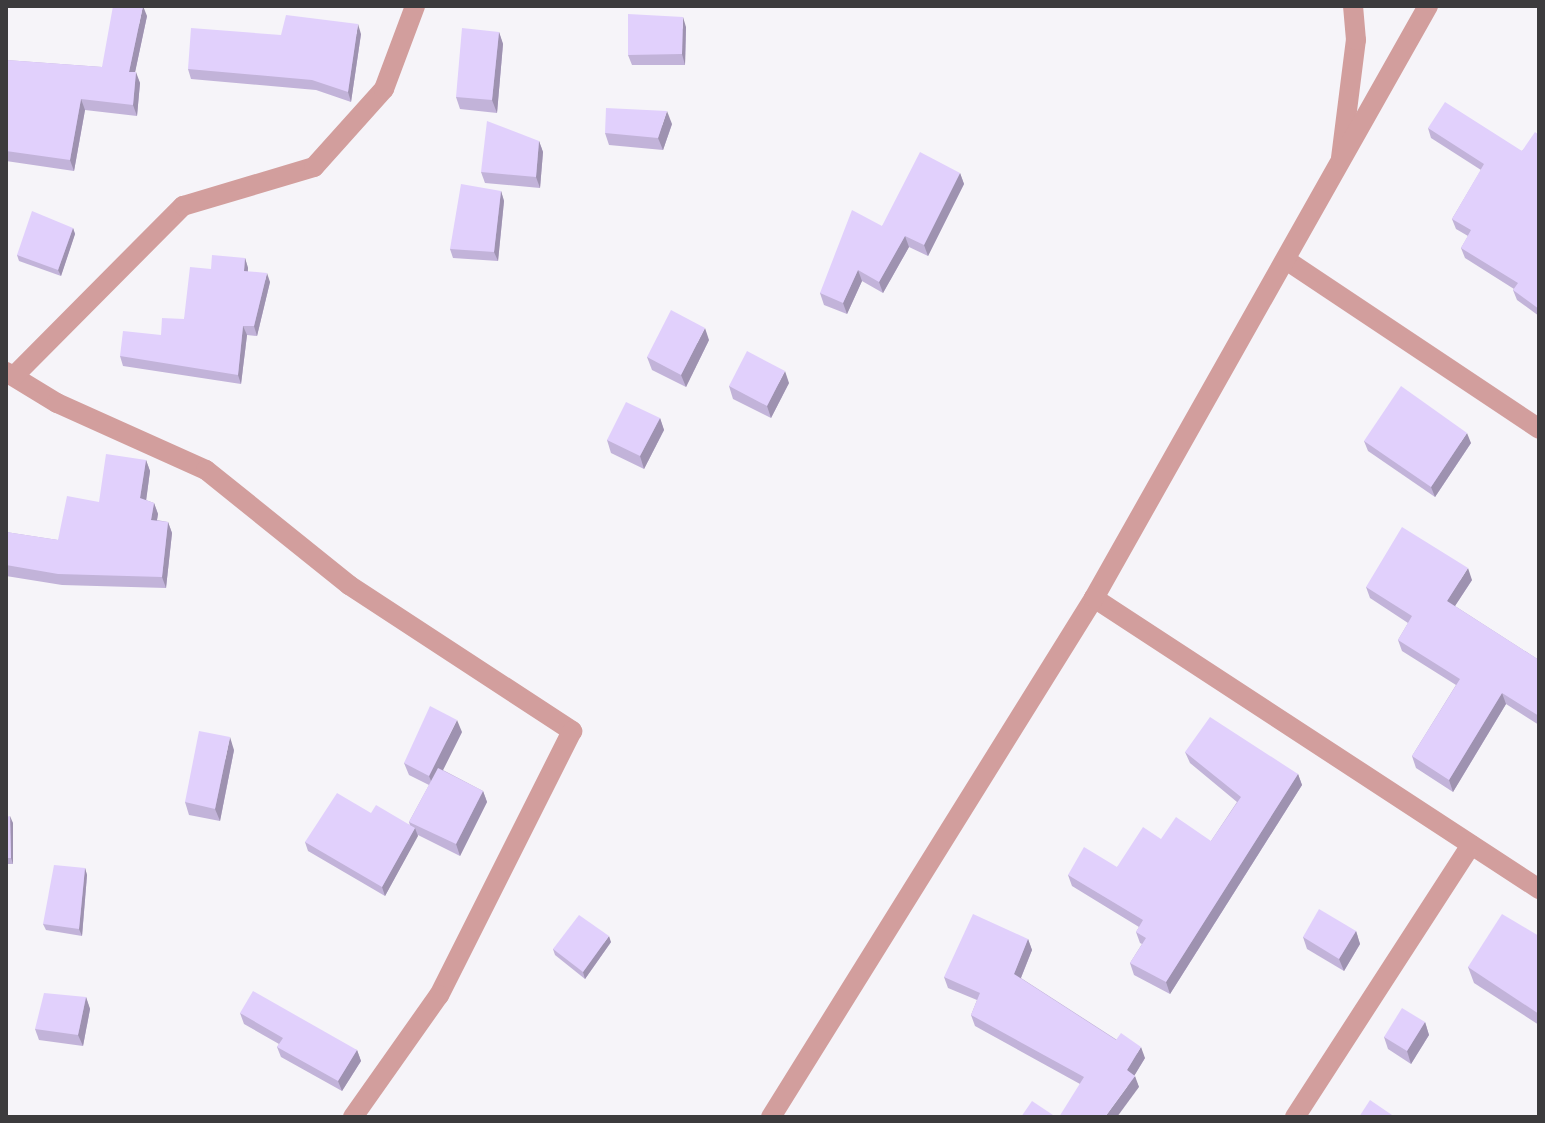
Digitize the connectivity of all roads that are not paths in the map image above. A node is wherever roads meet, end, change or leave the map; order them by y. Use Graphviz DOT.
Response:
graph roads {
  1 [pos="415,6"];
  2 [pos="1353,6"];
  3 [pos="1428,6"];
  4 [pos="1341,162"];
  5 [pos="1286,260"];
  6 [pos="10,374"];
  7 [pos="1539,429"];
  8 [pos="1094,598"];
  9 [pos="1471,845"];
  10 [pos="1539,889"];
  11 [pos="353,1117"];
  12 [pos="771,1117"];
  13 [pos="1295,1117"];
  1 -- 6 [label="street"];
  2 -- 4 [label="street"];
  3 -- 4 [label="street"];
  4 -- 5 [label="street"];
  5 -- 7 [label="street"];
  5 -- 8 [label="street"];
  6 -- 11 [label="street"];
  8 -- 9 [label="street"];
  8 -- 12 [label="street"];
  9 -- 10 [label="street"];
  9 -- 13 [label="street"];
}
